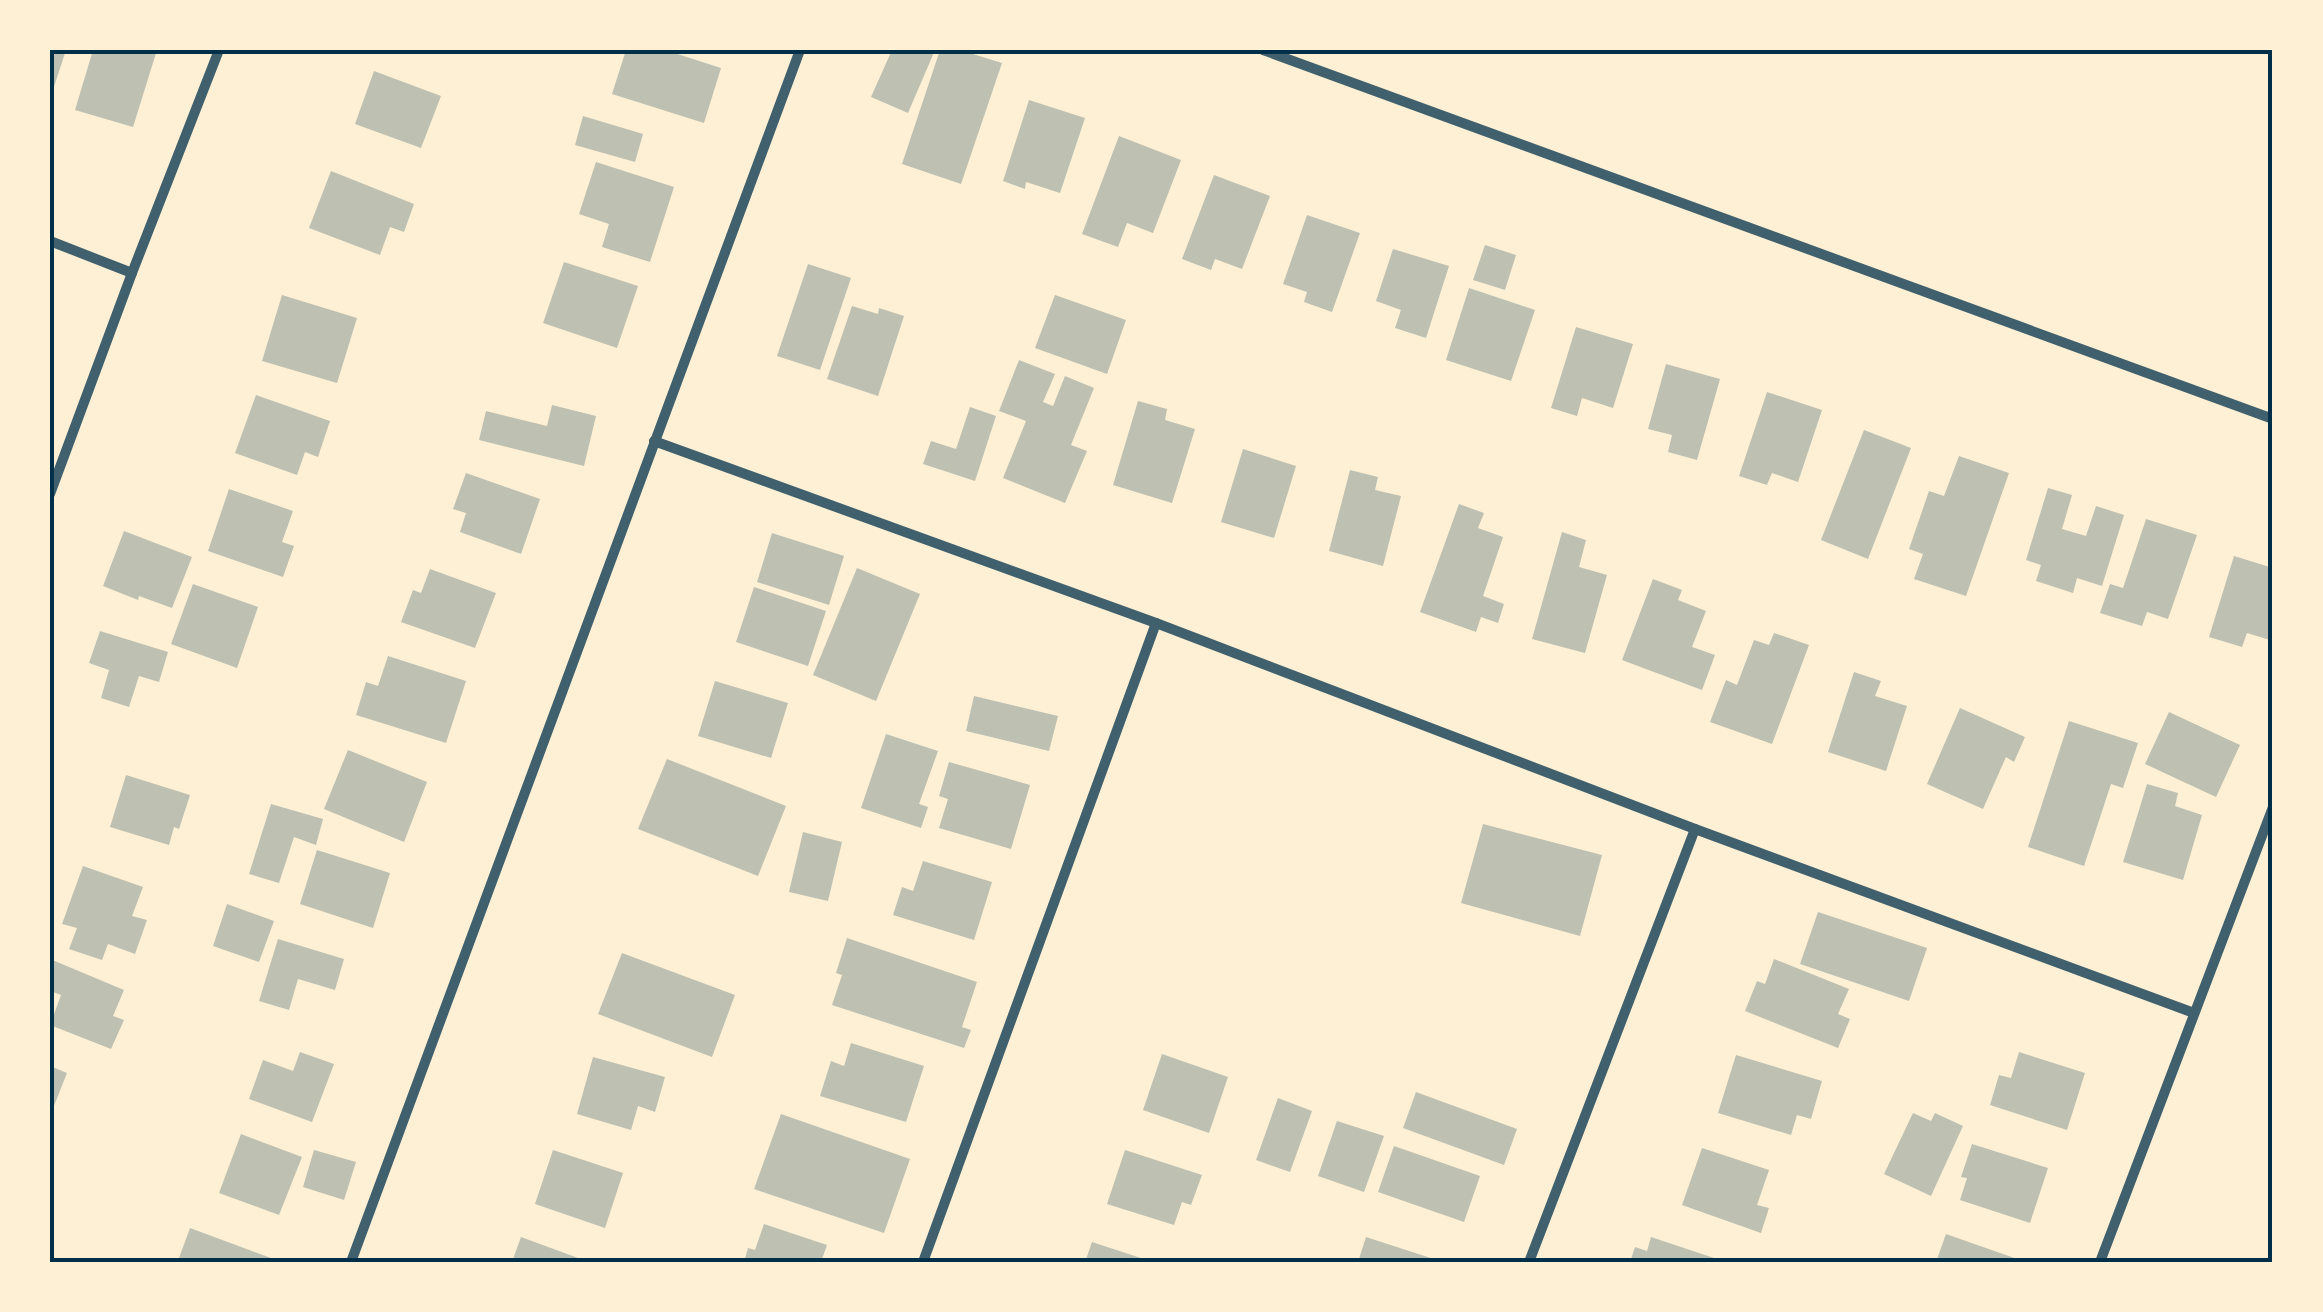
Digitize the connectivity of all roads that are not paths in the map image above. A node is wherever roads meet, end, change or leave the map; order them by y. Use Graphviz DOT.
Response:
graph roads {
  1 [pos="219,50"];
  2 [pos="800,50"];
  3 [pos="1263,50"];
  4 [pos="50,240"];
  5 [pos="132,272"];
  6 [pos="2273,420"];
  7 [pos="654,441"];
  8 [pos="50,494"];
  9 [pos="1156,624"];
  10 [pos="2273,806"];
  11 [pos="1694,829"];
  12 [pos="2194,1013"];
  13 [pos="351,1262"];
  14 [pos="923,1262"];
  15 [pos="1530,1262"];
  16 [pos="2100,1262"];
  1 -- 5 [label="street"];
  2 -- 7 [label="street"];
  3 -- 6 [label="street"];
  4 -- 5 [label="street"];
  5 -- 8 [label="street"];
  7 -- 9 [label="street"];
  7 -- 13 [label="street"];
  9 -- 11 [label="street"];
  9 -- 14 [label="street"];
  10 -- 12 [label="street"];
  11 -- 12 [label="street"];
  11 -- 15 [label="street"];
  12 -- 16 [label="street"];
}
